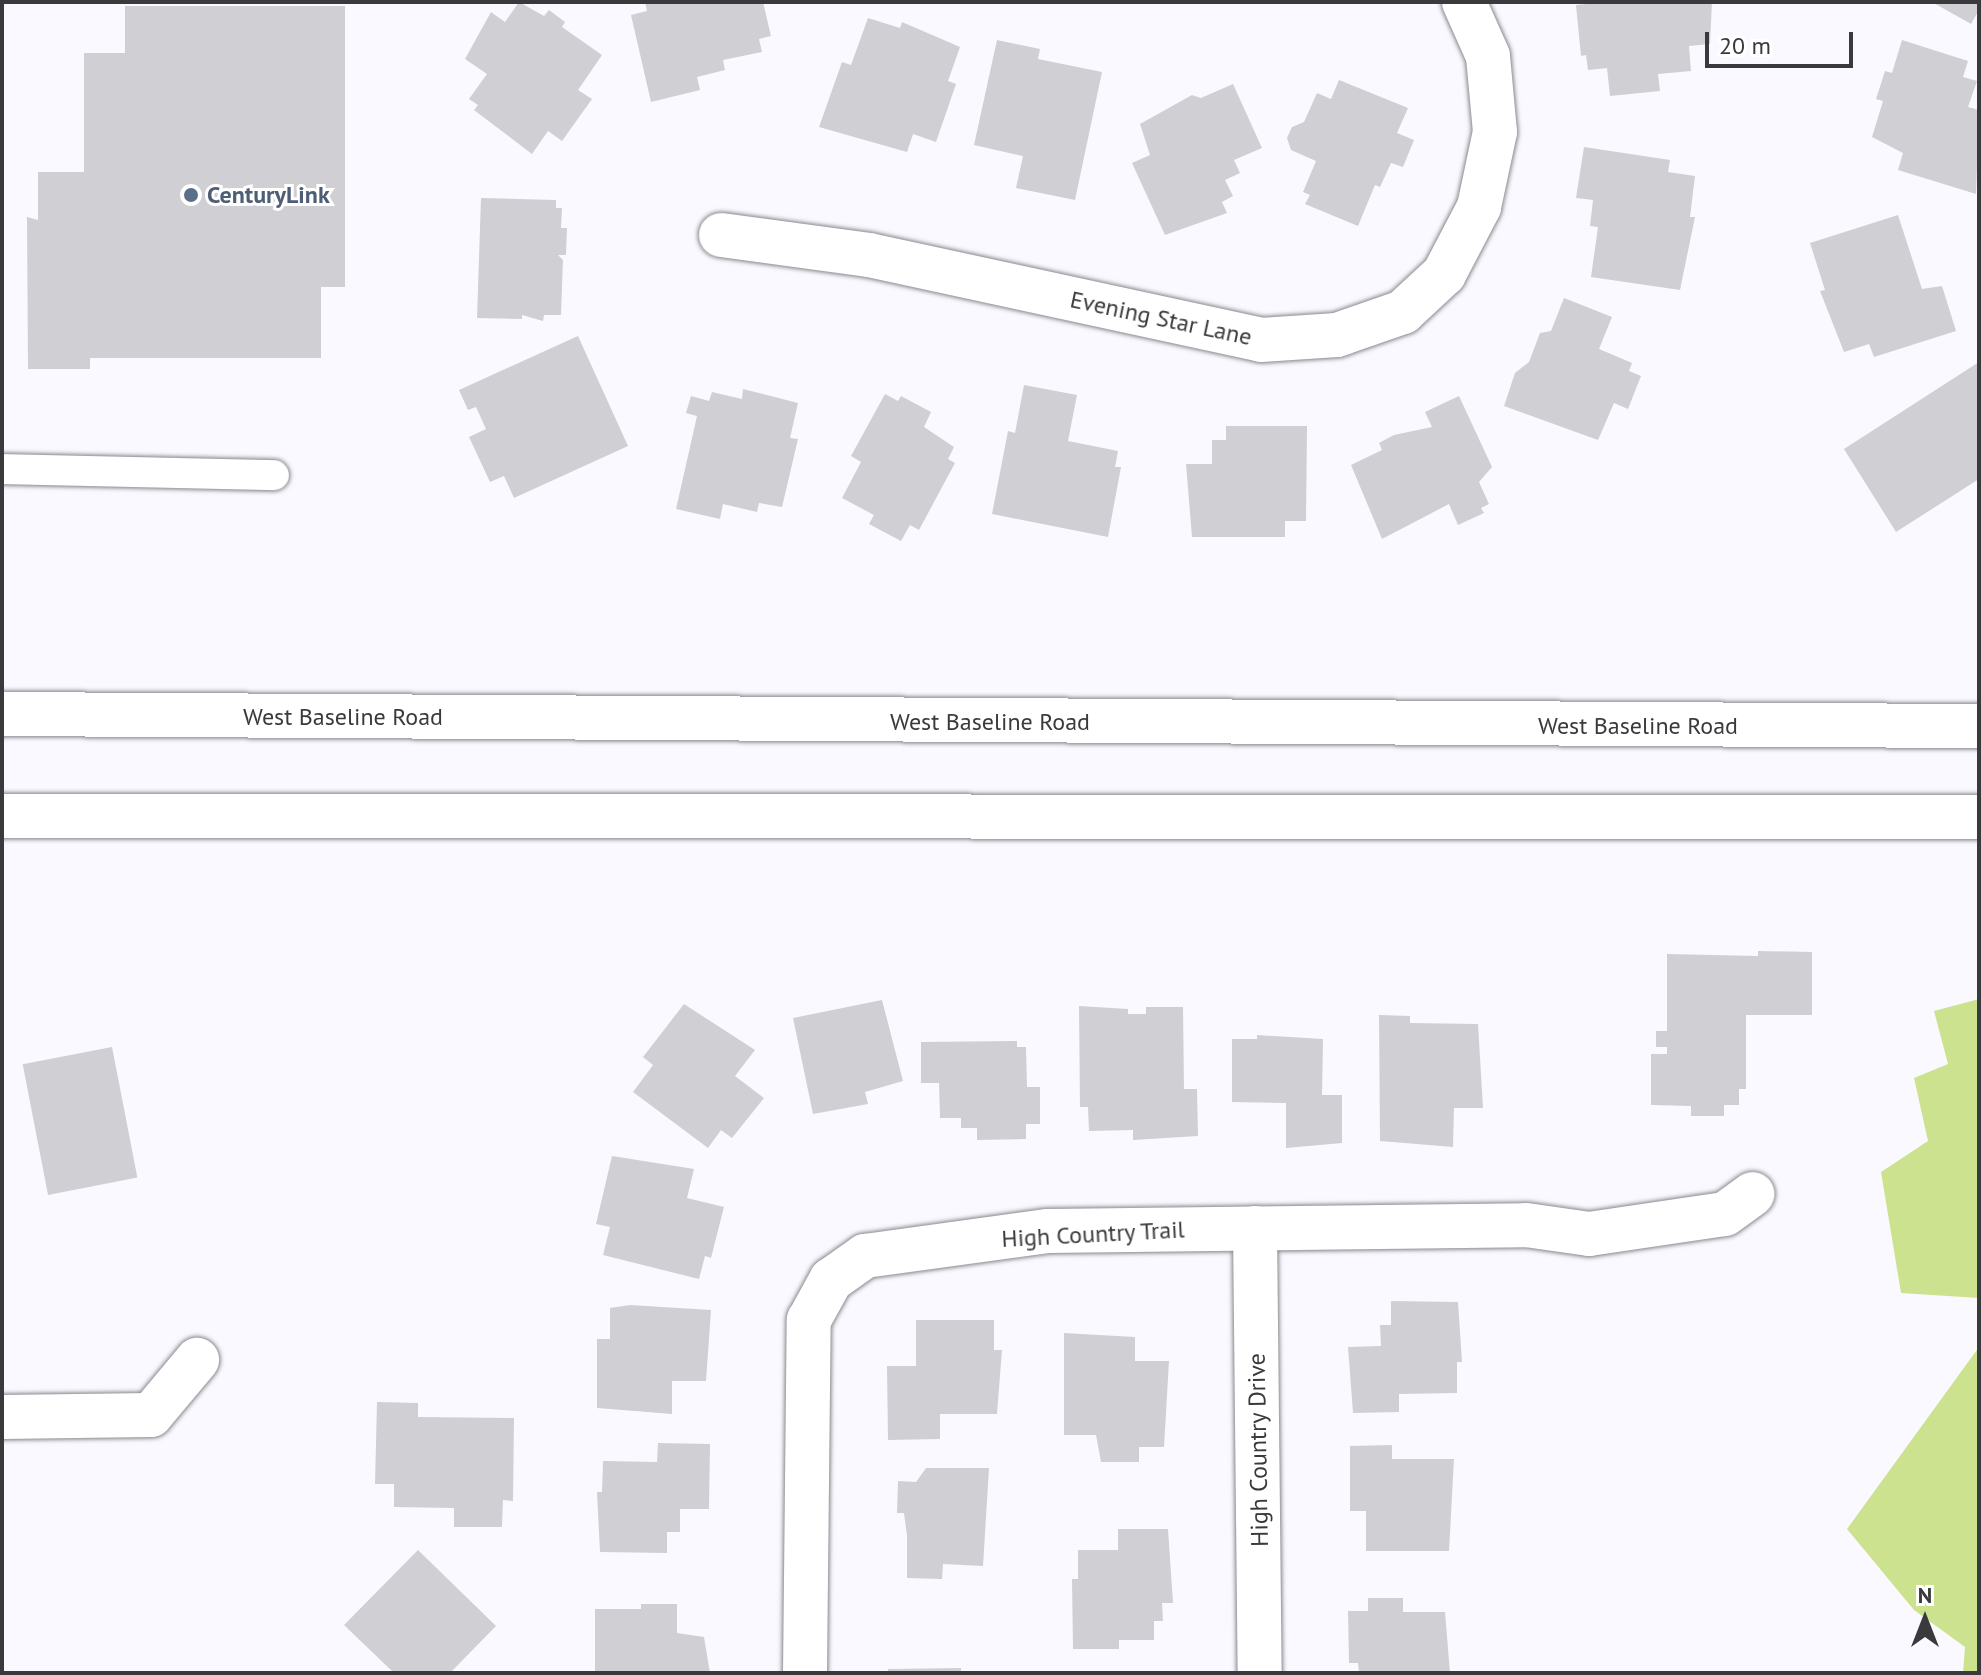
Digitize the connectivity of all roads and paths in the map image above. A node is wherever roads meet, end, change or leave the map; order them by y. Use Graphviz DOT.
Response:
graph roads {
  1 [pos="1464,2"];
  2 [pos="721,235"];
  3 [pos="2,469"];
  4 [pos="274,475"];
  5 [pos="2,714"];
  6 [pos="1979,726"];
  7 [pos="2,816"];
  8 [pos="1979,817"];
  9 [pos="1753,1194"];
  10 [pos="1255,1228"];
  11 [pos="197,1360"];
  12 [pos="2,1417"];
  13 [pos="805,1673"];
  14 [pos="1260,1673"];
  1 -- 2 [label="main road, Evening Star Lane"];
  3 -- 4 [label="lane"];
  5 -- 6 [label="main road, West Baseline Road"];
  7 -- 8 [label="main road"];
  9 -- 10 [label="main road, High Country Trail"];
  10 -- 13 [label="main road, High Country Trail"];
  10 -- 14 [label="main road, High Country Drive"];
  11 -- 12 [label="main road"];
}
